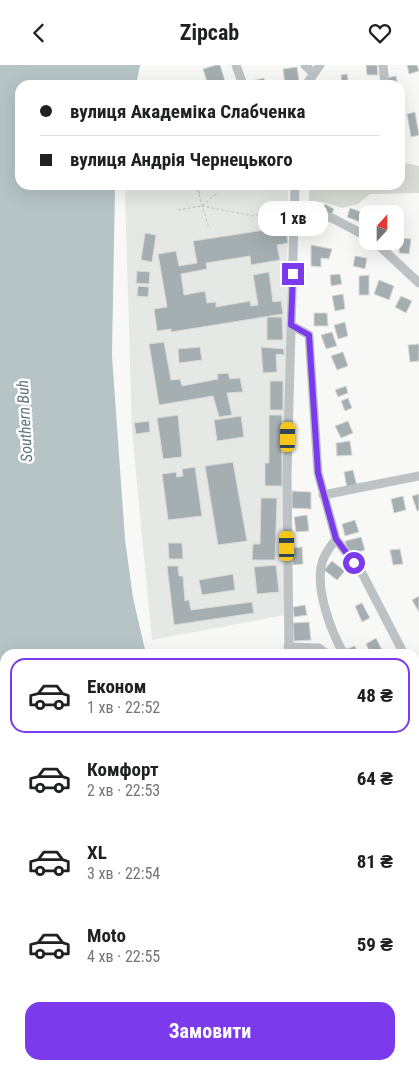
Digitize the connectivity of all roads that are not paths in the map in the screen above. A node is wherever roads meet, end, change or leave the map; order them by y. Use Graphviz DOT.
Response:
graph roads {
  1 [pos="236,65"];
  2 [pos="305,65"];
  3 [pos="320,65"];
  4 [pos="383,65"];
  5 [pos="313,73"];
  6 [pos="241,80"];
  7 [pos="309,80"];
  8 [pos="384,80"];
  9 [pos="295,190"];
  10 [pos="295,205"];
  11 [pos="359,232"];
  12 [pos="384,250"];
  13 [pos="419,283"];
  14 [pos="291,325"];
  15 [pos="419,476"];
  16 [pos="323,495"];
  17 [pos="336,539"];
  18 [pos="289,649"];
  19 [pos="304,649"];
  20 [pos="320,649"];
  21 [pos="342,649"];
  22 [pos="401,649"];
  1 -- 6 [label="street"];
  2 -- 5 [label="street"];
  3 -- 5 [label="street"];
  4 -- 8 [label="street"];
  5 -- 7 [label="street"];
  9 -- 10 [label="street"];
  10 -- 11 [label="street"];
  10 -- 14 [label="street"];
  12 -- 13 [label="street"];
  14 -- 16 [label="street"];
  14 -- 18 [label="street"];
  15 -- 16 [label="street"];
  16 -- 17 [label="street"];
  17 -- 21 [label="street"];
  17 -- 22 [label="street"];
  19 -- 20 [label="street"];
}
